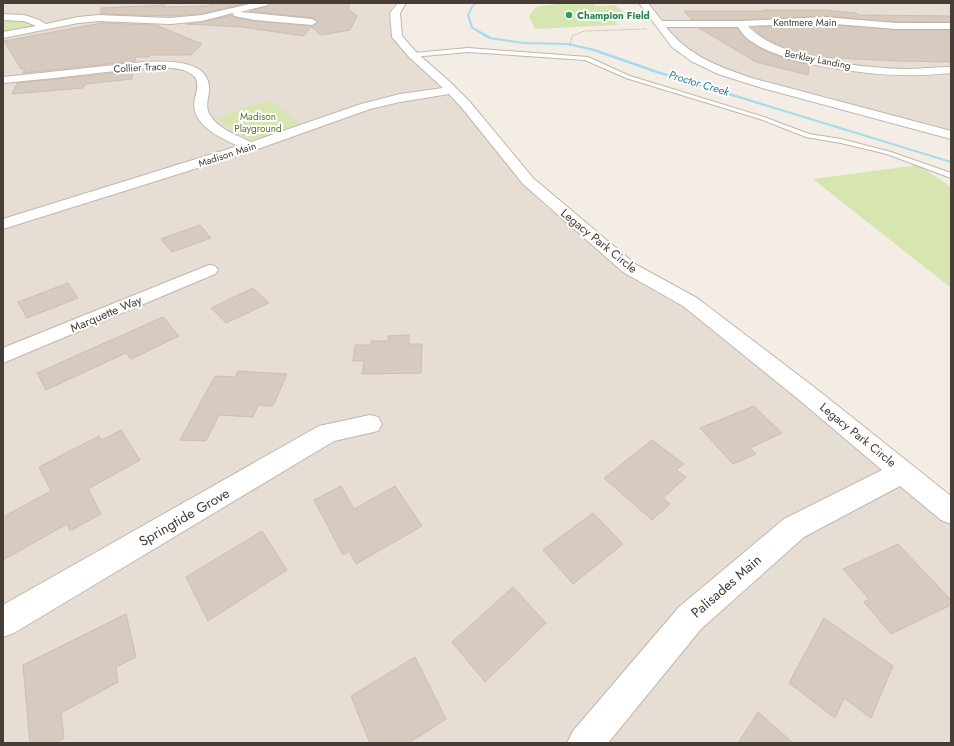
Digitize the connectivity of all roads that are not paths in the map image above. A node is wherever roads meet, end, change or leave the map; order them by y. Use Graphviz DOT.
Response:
graph roads {
  1 [pos="265,3"];
  2 [pos="402,3"];
  3 [pos="643,3"];
  4 [pos="230,12"];
  5 [pos="3,17"];
  6 [pos="312,22"];
  7 [pos="659,24"];
  8 [pos="741,24"];
  9 [pos="951,26"];
  10 [pos="44,27"];
  11 [pos="3,35"];
  12 [pos="414,55"];
  13 [pos="951,70"];
  14 [pos="3,80"];
  15 [pos="452,90"];
  16 [pos="951,135"];
  17 [pos="250,147"];
  18 [pos="951,176"];
  19 [pos="3,224"];
  20 [pos="209,270"];
  21 [pos="3,356"];
  22 [pos="370,424"];
  23 [pos="902,472"];
  24 [pos="951,512"];
  25 [pos="3,622"];
  26 [pos="585,743"];
  1 -- 4 [label="street"];
  2 -- 12 [label="street, Legacy Park Circle"];
  3 -- 7 [label="street"];
  4 -- 6 [label="street"];
  4 -- 10 [label="street"];
  5 -- 10 [label="street"];
  7 -- 8 [label="street, Kentmere Main"];
  7 -- 16 [label="street"];
  8 -- 9 [label="street, Kentmere Main"];
  8 -- 13 [label="street, Berkley Landing"];
  10 -- 11 [label="street"];
  12 -- 15 [label="street, Legacy Park Circle"];
  12 -- 18 [label="lane"];
  14 -- 17 [label="street, Collier Trace"];
  15 -- 17 [label="street, Madison Main"];
  15 -- 23 [label="street, Legacy Park Circle"];
  17 -- 19 [label="street, Madison Main"];
  20 -- 21 [label="street, Marquette Way"];
  22 -- 25 [label="street, Springtide Grove"];
  23 -- 24 [label="street, Legacy Park Circle"];
  23 -- 26 [label="street, Palisades Main"];
}
